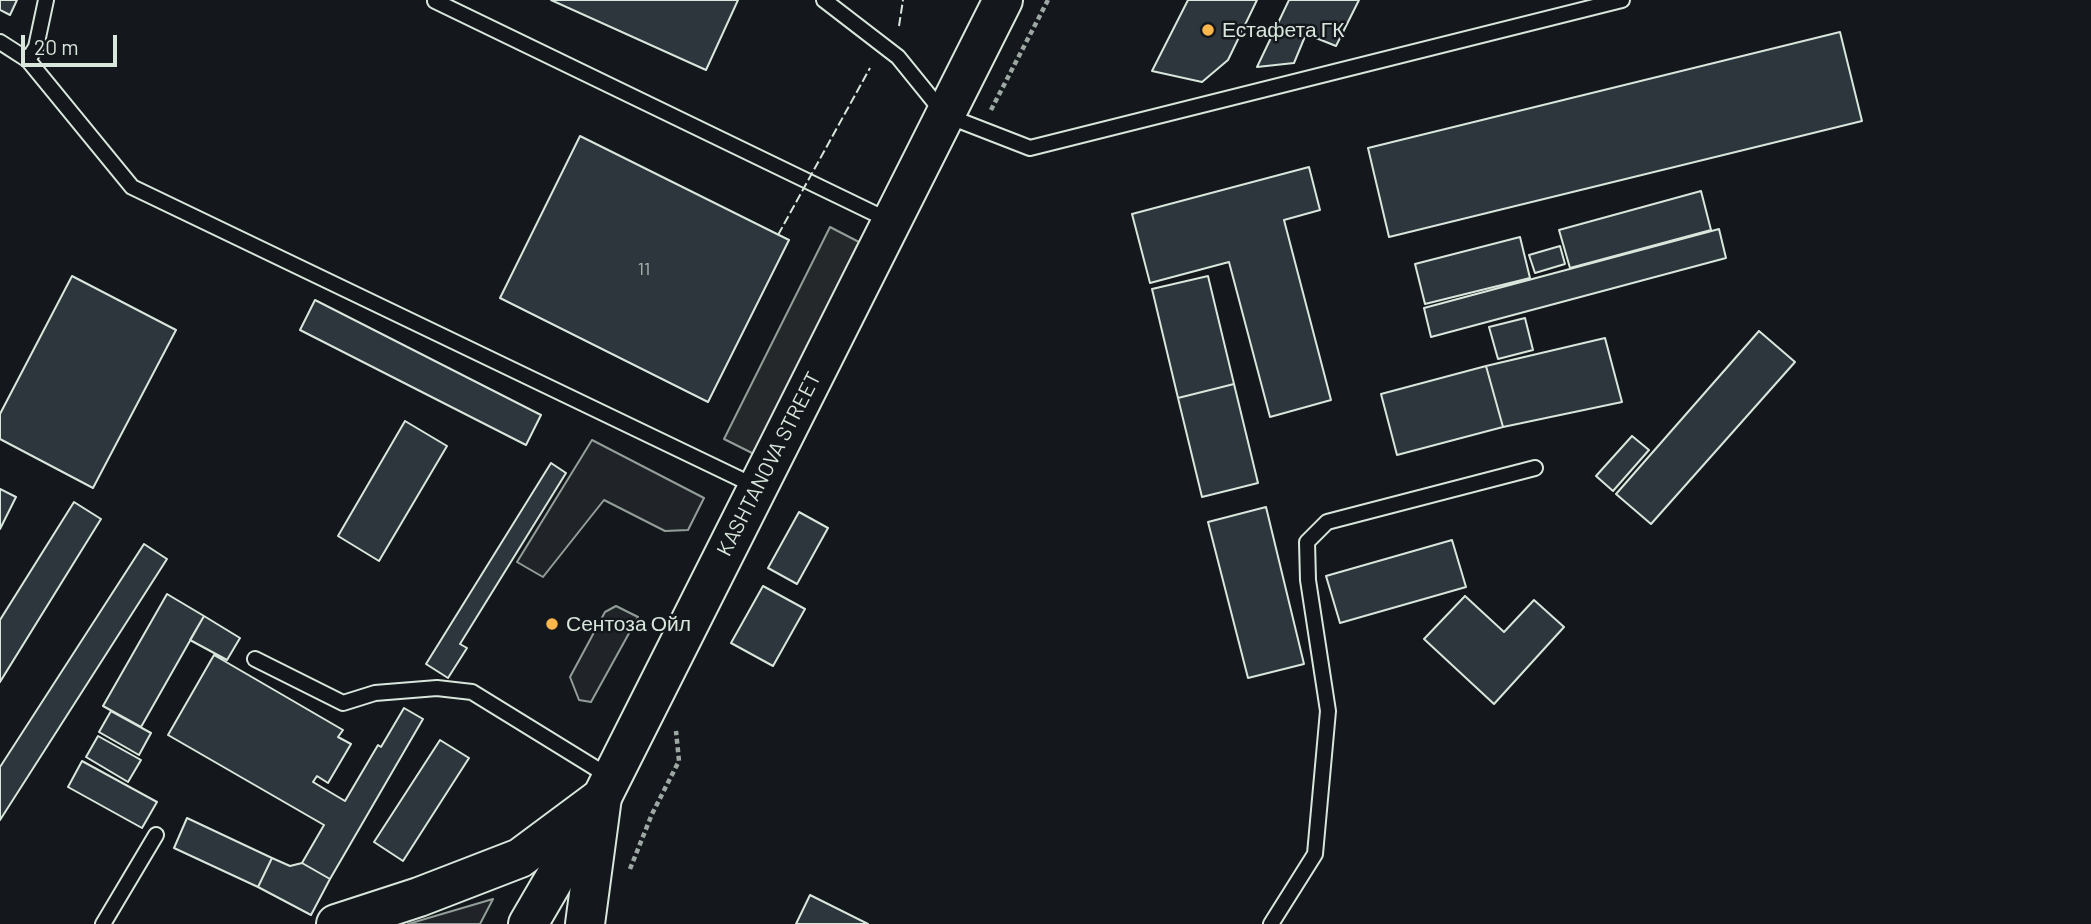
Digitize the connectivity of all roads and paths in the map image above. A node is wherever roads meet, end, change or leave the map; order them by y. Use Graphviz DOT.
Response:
graph roads {
  1 [pos="46,0"];
  2 [pos="824,0"];
  3 [pos="1003,0"];
  4 [pos="1622,0"];
  5 [pos="435,1"];
  6 [pos="0,42"];
  7 [pos="28,60"];
  8 [pos="945,115"];
  9 [pos="891,222"];
  10 [pos="1535,468"];
  11 [pos="757,487"];
  12 [pos="255,659"];
  13 [pos="606,788"];
  14 [pos="652,814"];
  15 [pos="156,835"];
  16 [pos="630,870"];
  17 [pos="103,924"];
  18 [pos="335,924"];
  19 [pos="528,924"];
  20 [pos="586,924"];
  21 [pos="1271,924"];
  1 -- 7 [label="lane"];
  2 -- 8 [label="lane"];
  3 -- 8 [label="street, KASHTANOVA STREET"];
  4 -- 8 [label="lane"];
  5 -- 9 [label="lane"];
  6 -- 7 [label="lane"];
  7 -- 11 [label="lane"];
  8 -- 9 [label="street, KASHTANOVA STREET"];
  9 -- 11 [label="street, KASHTANOVA STREET"];
  10 -- 21 [label="lane"];
  11 -- 13 [label="street, KASHTANOVA STREET"];
  12 -- 13 [label="lane"];
  13 -- 18 [label="street"];
  13 -- 19 [label="street, KASHTANOVA STREET"];
  13 -- 20 [label="street"];
  14 -- 16 [label="path"];
  15 -- 17 [label="lane"];
}
